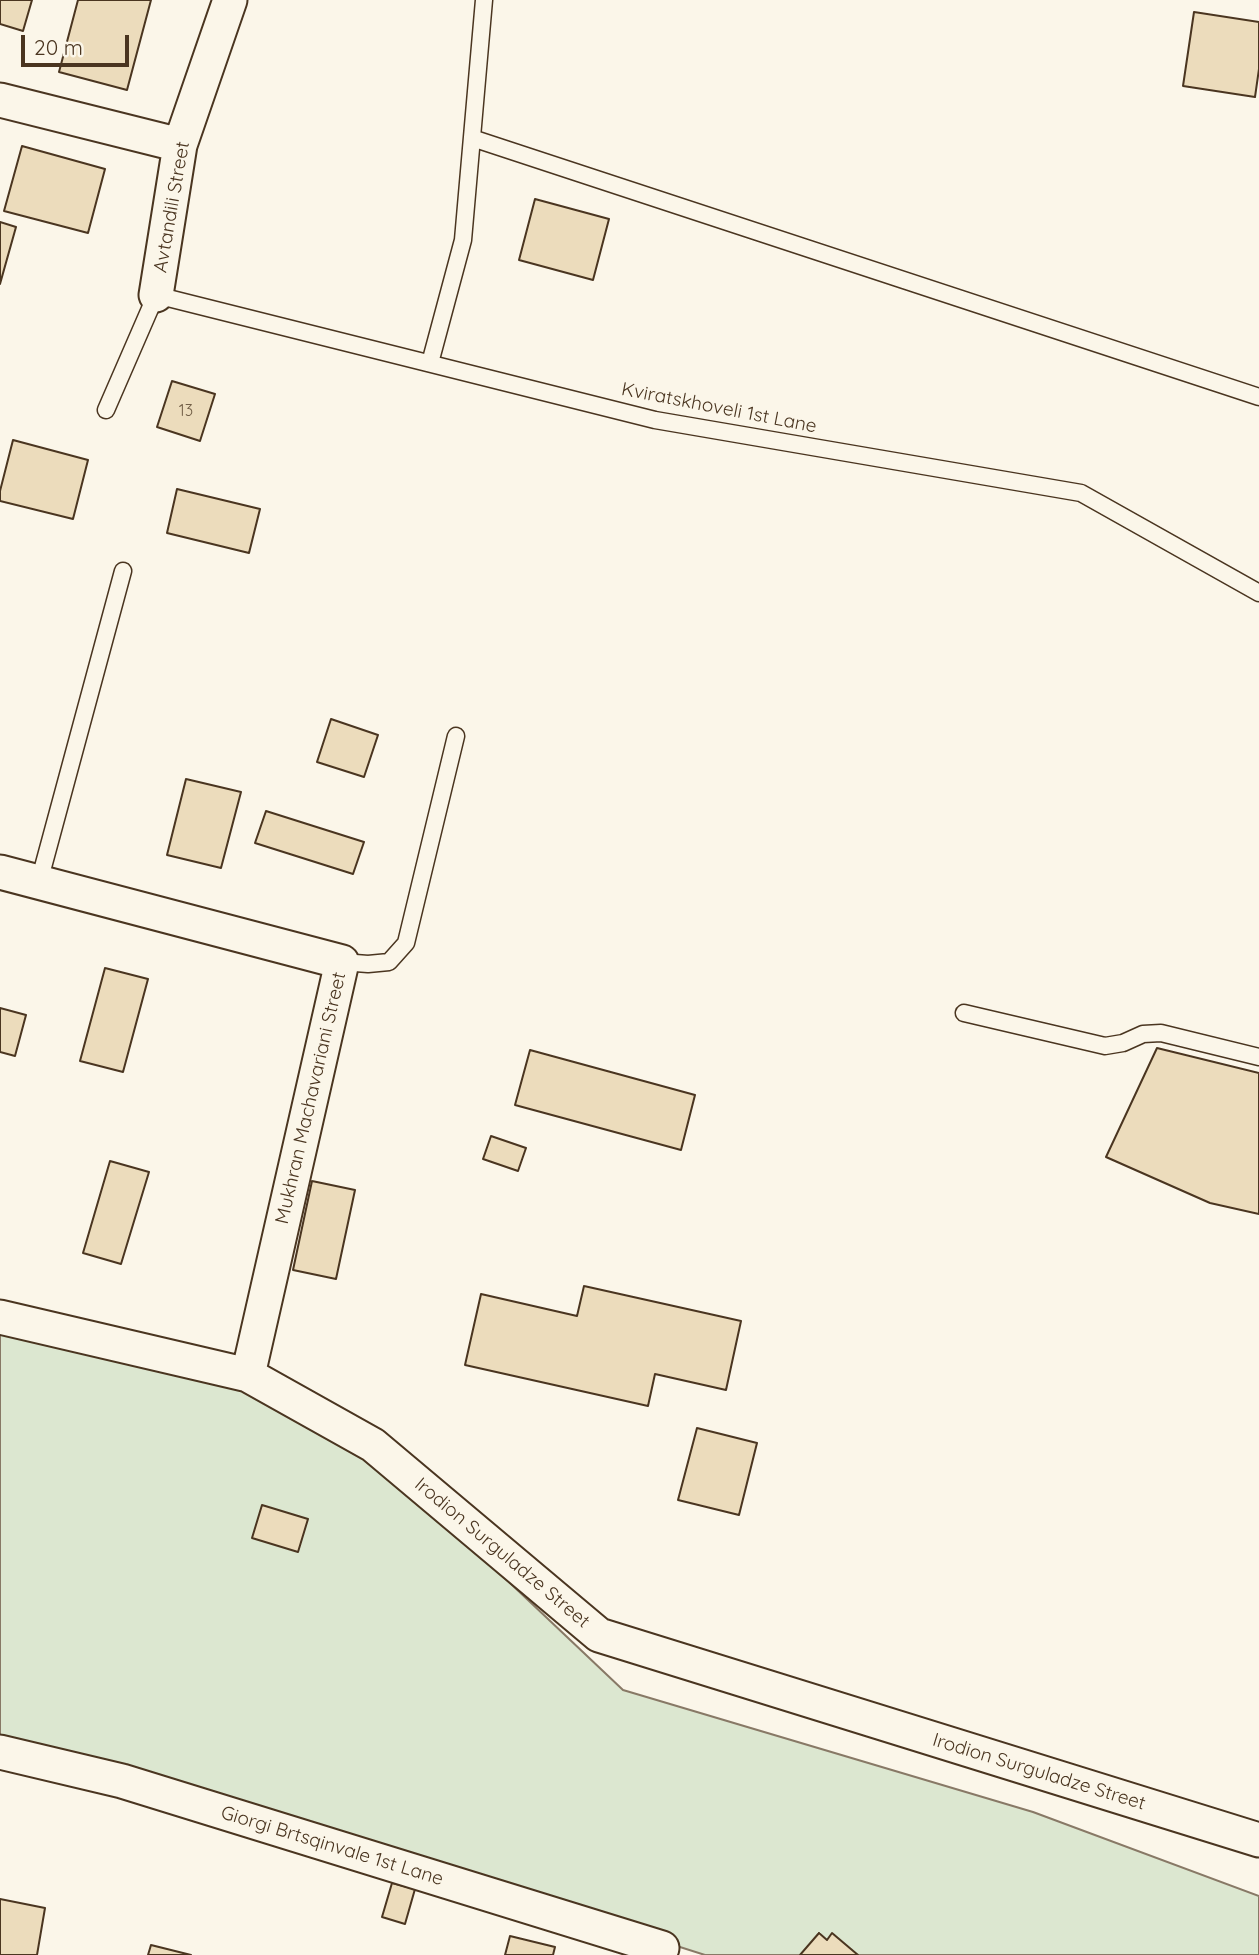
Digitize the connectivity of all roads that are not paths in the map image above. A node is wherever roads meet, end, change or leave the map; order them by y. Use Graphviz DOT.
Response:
graph roads {
  1 [pos="230,0"];
  2 [pos="484,0"];
  3 [pos="0,100"];
  4 [pos="472,138"];
  5 [pos="180,145"];
  6 [pos="156,295"];
  7 [pos="430,363"];
  8 [pos="1259,397"];
  9 [pos="106,410"];
  10 [pos="123,571"];
  11 [pos="1259,593"];
  12 [pos="456,736"];
  13 [pos="0,872"];
  14 [pos="39,882"];
  15 [pos="342,962"];
  16 [pos="964,1013"];
  17 [pos="1259,1057"];
  18 [pos="0,1317"];
  19 [pos="248,1375"];
  20 [pos="0,1752"];
  21 [pos="1259,1840"];
  22 [pos="662,1948"];
  1 -- 5 [label="street, Avtandili Street"];
  2 -- 4 [label="lane"];
  3 -- 5 [label="street"];
  4 -- 7 [label="lane"];
  4 -- 8 [label="lane"];
  5 -- 6 [label="street, Avtandili Street"];
  6 -- 7 [label="lane, Kviratskhoveli 1st Lane"];
  6 -- 9 [label="lane"];
  7 -- 11 [label="lane, Kviratskhoveli 1st Lane"];
  10 -- 14 [label="lane"];
  12 -- 15 [label="lane"];
  13 -- 14 [label="street, Mukhran Machavariani Street"];
  14 -- 15 [label="street, Mukhran Machavariani Street"];
  15 -- 19 [label="street, Mukhran Machavariani Street"];
  16 -- 17 [label="lane"];
  18 -- 19 [label="street, Irodion Surguladze Street"];
  19 -- 21 [label="street, Irodion Surguladze Street"];
  20 -- 22 [label="street, Giorgi Brtsqinvale 1st Lane"];
}
